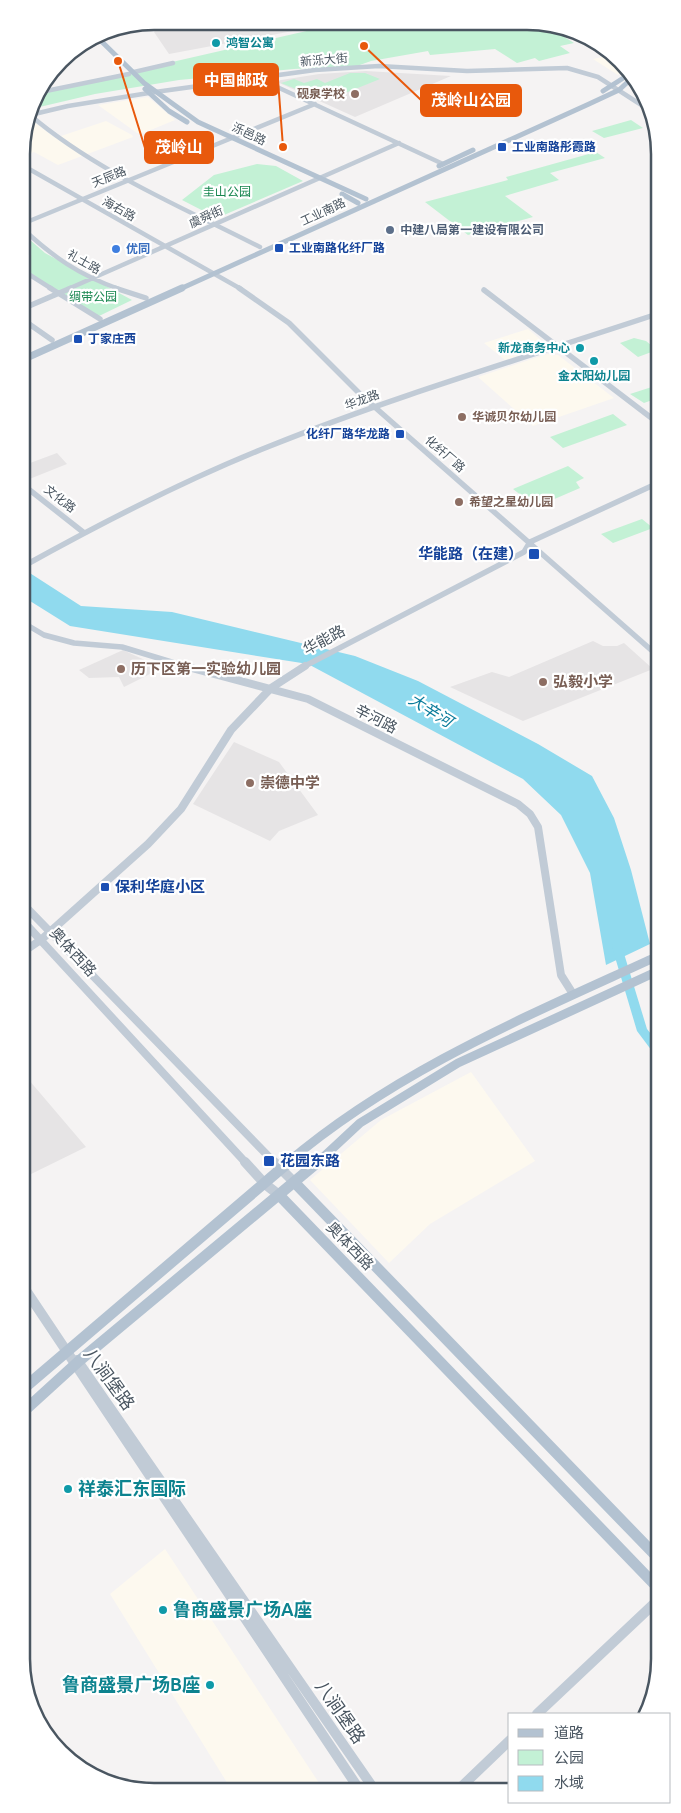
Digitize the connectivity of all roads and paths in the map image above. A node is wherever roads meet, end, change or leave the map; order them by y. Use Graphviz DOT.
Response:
graph roads {
  1 [pos="101,42"];
  2 [pos="98,44"];
  3 [pos="173,63"];
  4 [pos="131,73"];
  5 [pos="261,78"];
  6 [pos="624,78"];
  7 [pos="627,82"];
  8 [pos="611,87"];
  9 [pos="619,90"];
  10 [pos="47,91"];
  11 [pos="153,93"];
  12 [pos="315,104"];
  13 [pos="641,104"];
  14 [pos="36,115"];
  15 [pos="35,119"];
  16 [pos="234,138"];
  17 [pos="227,140"];
  18 [pos="399,143"];
  19 [pos="443,164"];
  20 [pos="30,170"];
  21 [pos="30,175"];
  22 [pos="320,178"];
  23 [pos="129,180"];
  24 [pos="313,181"];
  25 [pos="366,199"];
  26 [pos="79,200"];
  27 [pos="358,203"];
  28 [pos="30,221"];
  29 [pos="215,224"];
  30 [pos="30,235"];
  31 [pos="163,247"];
  32 [pos="260,247"];
  33 [pos="206,271"];
  34 [pos="214,274"];
  35 [pos="30,275"];
  36 [pos="90,279"];
  37 [pos="484,290"];
  38 [pos="58,294"];
  39 [pos="146,298"];
  40 [pos="30,306"];
  41 [pos="651,316"];
  42 [pos="100,319"];
  43 [pos="30,325"];
  44 [pos="52,340"];
  45 [pos="557,348"];
  46 [pos="30,350"];
  47 [pos="30,356"];
  48 [pos="374,407"];
  49 [pos="651,418"];
  50 [pos="651,486"];
  51 [pos="30,490"];
  52 [pos="83,532"];
  53 [pos="530,542"];
  54 [pos="30,562"];
  55 [pos="30,627"];
  56 [pos="651,650"];
  57 [pos="271,688"];
  58 [pos="30,911"];
  59 [pos="30,928"];
  60 [pos="50,931"];
  61 [pos="42,940"];
  62 [pos="30,948"];
  63 [pos="651,959"];
  64 [pos="651,974"];
  65 [pos="573,994"];
  66 [pos="280,1168"];
  67 [pos="295,1183"];
  68 [pos="265,1184"];
  69 [pos="279,1194"];
  70 [pos="30,1296"];
  71 [pos="66,1350"];
  72 [pos="76,1363"];
  73 [pos="30,1383"];
  74 [pos="30,1406"];
  75 [pos="651,1551"];
  76 [pos="651,1580"];
  77 [pos="651,1607"];
  78 [pos="538,1713"];
  79 [pos="508,1742"];
  80 [pos="355,1783"];
  81 [pos="370,1783"];
  82 [pos="465,1783"];
  1 -- 4 [label="main road, 泺邑路"];
  2 -- 4 [label="main road, 泺邑路"];
  3 -- 4 [label="street"];
  4 -- 10 [label="street"];
  4 -- 11 [label="main road, 泺邑路"];
  5 -- 8 [label="street, 新泺大街"];
  5 -- 11 [label="street, 新泺大街"];
  5 -- 12 [label="street"];
  6 -- 8 [label="main road, 工业南路"];
  7 -- 9 [label="main road, 工业南路"];
  8 -- 9 [label="street"];
  8 -- 19 [label="main road, 工业南路"];
  9 -- 13 [label="street"];
  9 -- 34 [label="main road, 工业南路"];
  11 -- 14 [label="street, 新泺大街"];
  11 -- 16 [label="main road, 泺邑路"];
  11 -- 17 [label="main road, 泺邑路"];
  12 -- 16 [label="street, 天辰路"];
  12 -- 18 [label="street"];
  15 -- 23 [label="street"];
  16 -- 17 [label="street, 天辰路"];
  16 -- 22 [label="main road, 泺邑路"];
  17 -- 23 [label="street, 天辰路"];
  17 -- 24 [label="main road, 泺邑路"];
  18 -- 19 [label="street"];
  18 -- 22 [label="street, 虞舜街"];
  19 -- 25 [label="main road, 工业南路"];
  20 -- 26 [label="street, 海右路"];
  21 -- 26 [label="street, 海右路"];
  22 -- 24 [label="street, 虞舜街"];
  22 -- 25 [label="main road, 泺邑路"];
  23 -- 26 [label="street, 天辰路"];
  23 -- 29 [label="street"];
  24 -- 27 [label="main road, 泺邑路"];
  24 -- 29 [label="street, 虞舜街"];
  25 -- 27 [label="main road, 工业南路"];
  26 -- 28 [label="street, 天辰路"];
  26 -- 31 [label="street, 海右路"];
  27 -- 32 [label="main road, 工业南路"];
  29 -- 31 [label="street, 虞舜街"];
  29 -- 32 [label="street"];
  30 -- 36 [label="street, 礼士路"];
  31 -- 33 [label="street, 海右路"];
  31 -- 36 [label="street, 虞舜街"];
  32 -- 33 [label="main road, 工业南路"];
  33 -- 34 [label="street, 化纤厂路"];
  33 -- 39 [label="main road, 工业南路"];
  34 -- 47 [label="main road, 工业南路"];
  34 -- 48 [label="street, 化纤厂路"];
  35 -- 38 [label="street"];
  36 -- 38 [label="street, 虞舜街"];
  36 -- 39 [label="street, 礼士路"];
  37 -- 45 [label="street"];
  38 -- 40 [label="street, 虞舜街"];
  38 -- 42 [label="street"];
  39 -- 42 [label="main road, 工业南路"];
  41 -- 45 [label="street, 华龙路"];
  42 -- 44 [label="main road, 工业南路"];
  43 -- 44 [label="street"];
  44 -- 46 [label="main road, 工业南路"];
  45 -- 48 [label="street, 华龙路"];
  45 -- 49 [label="street"];
  48 -- 52 [label="street, 华龙路"];
  48 -- 53 [label="street, 化纤厂路"];
  50 -- 53 [label="street, 华能路"];
  51 -- 52 [label="street, 文化路"];
  52 -- 54 [label="street, 华龙路"];
  53 -- 56 [label="street, 化纤厂路"];
  53 -- 57 [label="street, 华能路"];
  55 -- 57 [label="street, 辛河路"];
  57 -- 60 [label="street, 华能路"];
  57 -- 65 [label="street, 辛河路"];
  58 -- 60 [label="street, 奥体西路"];
  59 -- 61 [label="street, 奥体西路"];
  60 -- 61 [label="street, 华能路"];
  60 -- 66 [label="street, 奥体西路"];
  61 -- 62 [label="street, 华能路"];
  61 -- 68 [label="street, 奥体西路"];
  63 -- 65 [label="main road"];
  64 -- 67 [label="main road"];
  65 -- 66 [label="main road"];
  66 -- 67 [label="street, 奥体西路"];
  66 -- 68 [label="main road"];
  67 -- 69 [label="main road"];
  67 -- 75 [label="main road, 奥体西路"];
  68 -- 69 [label="street, 奥体西路"];
  68 -- 71 [label="main road"];
  69 -- 72 [label="main road"];
  69 -- 76 [label="main road, 奥体西路"];
  70 -- 71 [label="street, 八涧堡路"];
  71 -- 72 [label="street, 八涧堡路"];
  71 -- 73 [label="main road"];
  72 -- 74 [label="main road"];
  72 -- 80 [label="street, 八涧堡路"];
  72 -- 81 [label="street, 八涧堡路"];
  77 -- 78 [label="street"];
  79 -- 82 [label="street"];
}
